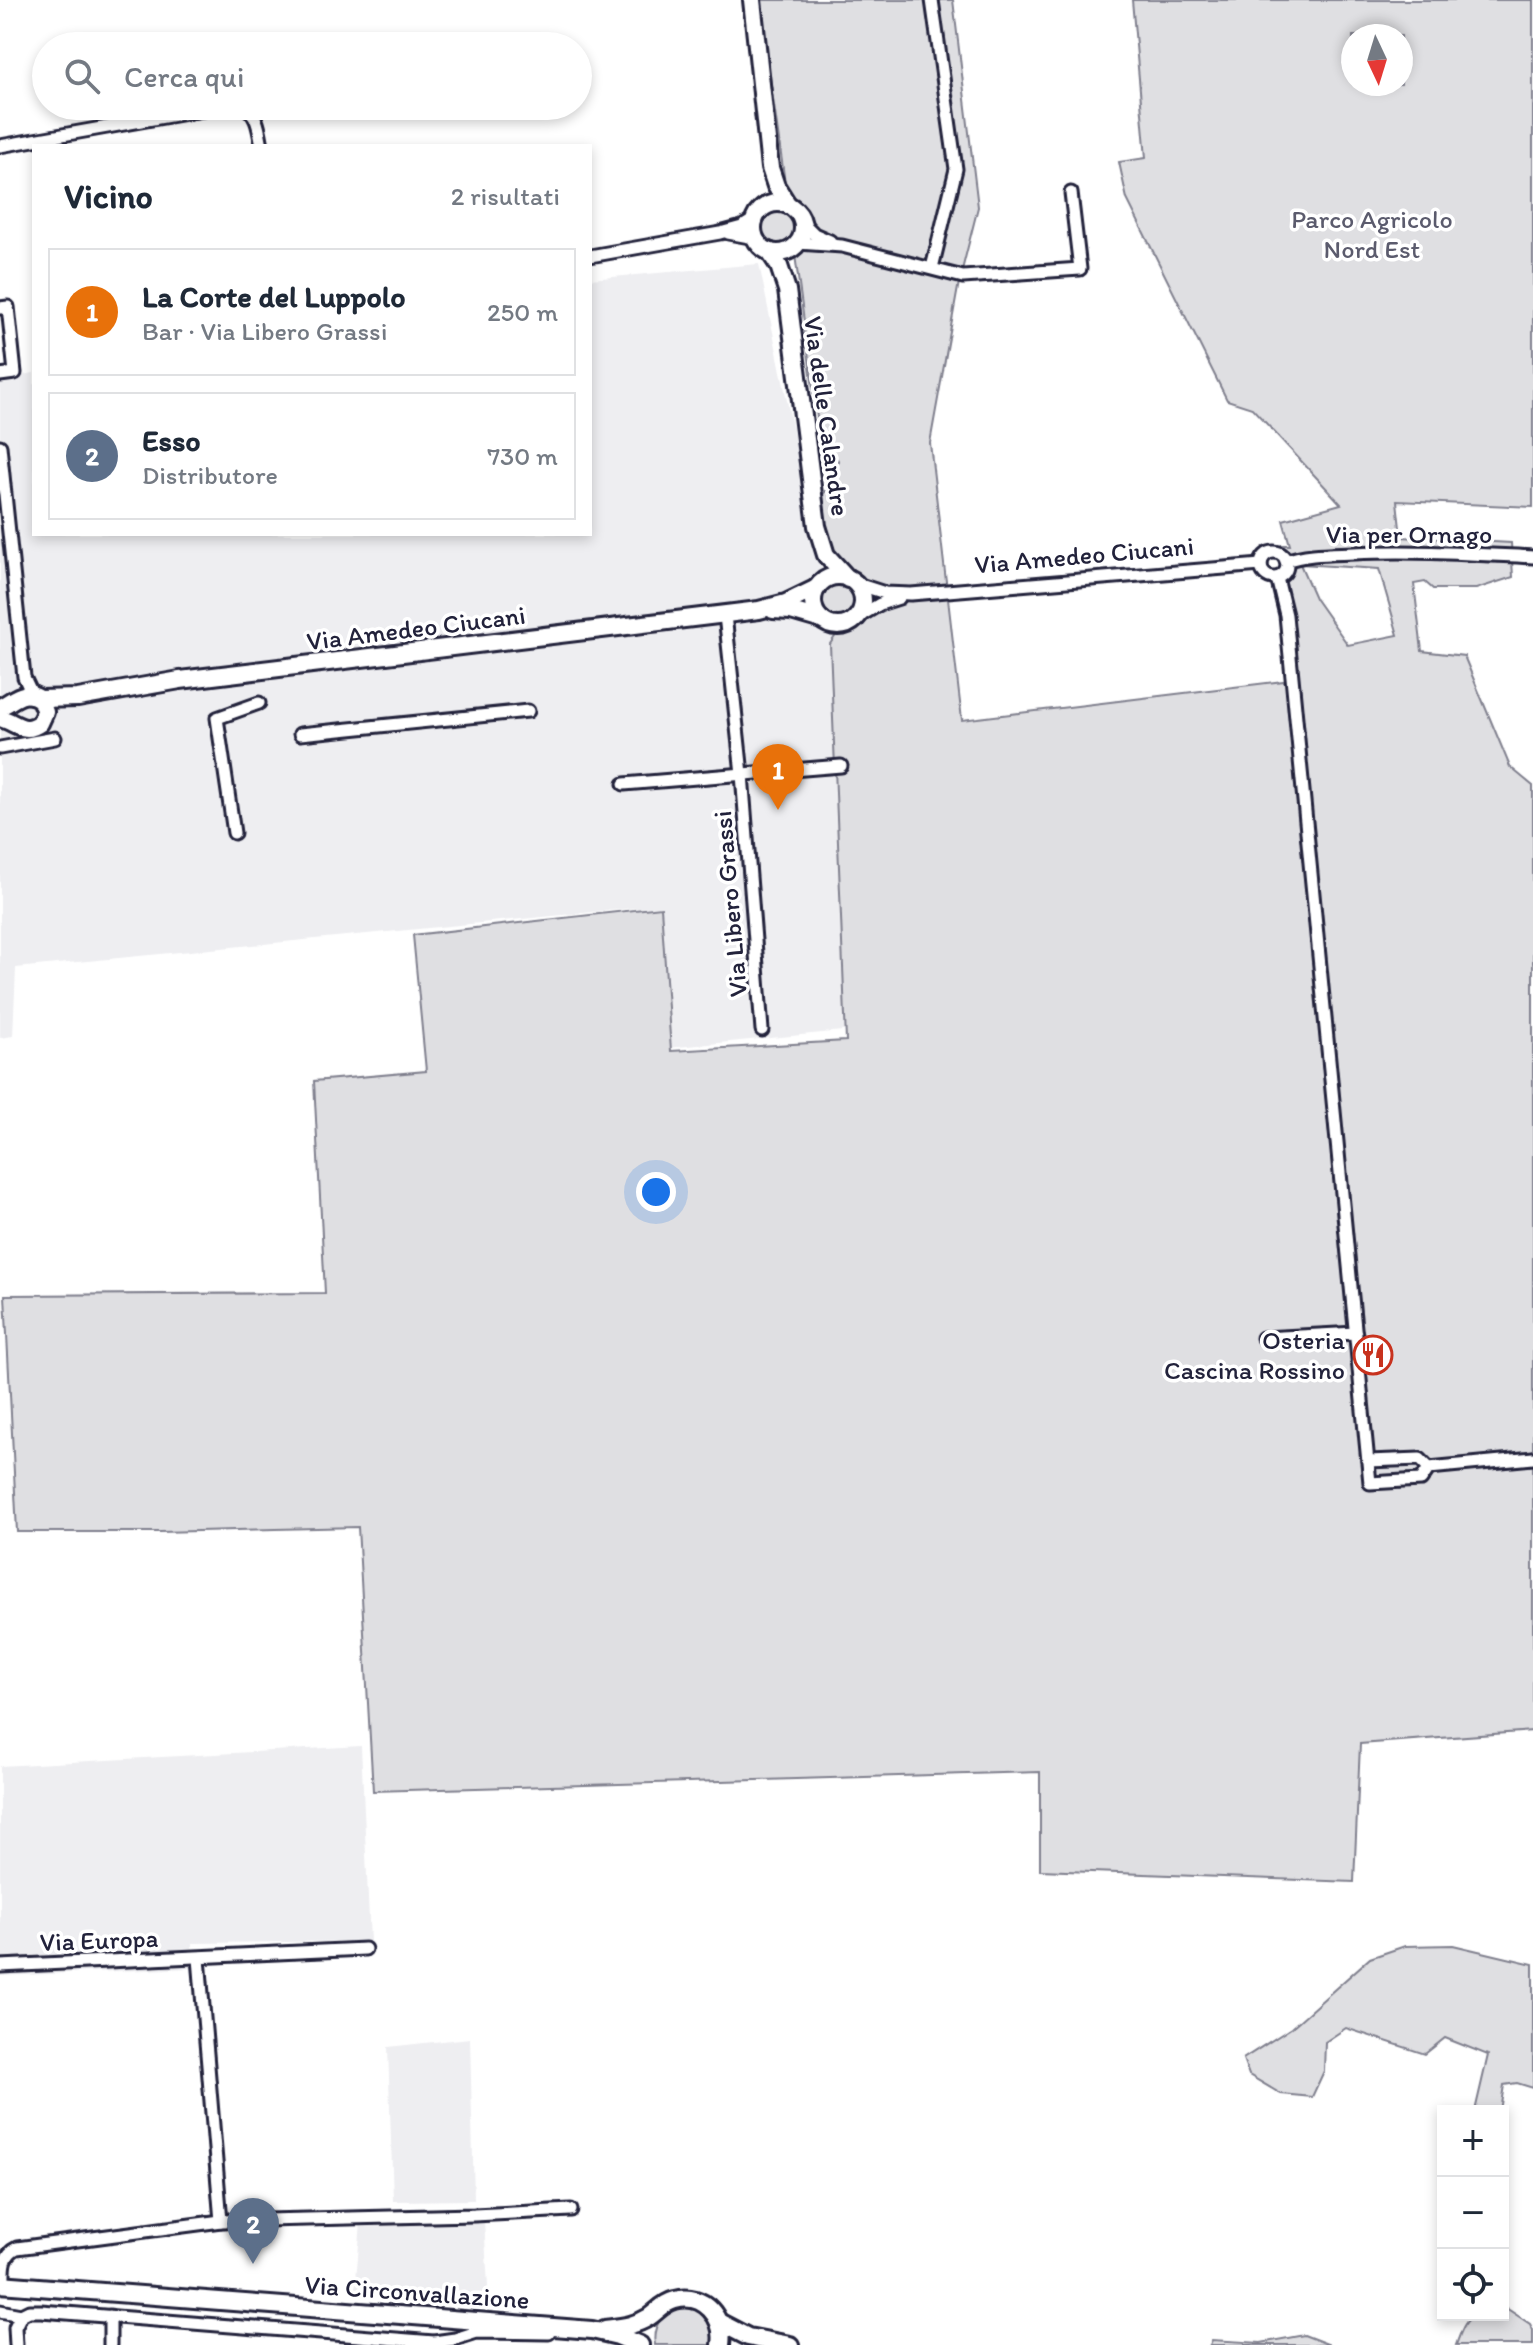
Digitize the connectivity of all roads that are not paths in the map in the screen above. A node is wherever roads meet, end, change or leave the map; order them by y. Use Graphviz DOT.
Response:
graph roads {
  1 [pos="752,0"];
  2 [pos="932,0"];
  3 [pos="147,120"];
  4 [pos="256,120"];
  5 [pos="262,144"];
  6 [pos="0,146"];
  7 [pos="770,168"];
  8 [pos="1071,193"];
  9 [pos="788,205"];
  10 [pos="757,215"];
  11 [pos="803,223"];
  12 [pos="720,233"];
  13 [pos="755,238"];
  14 [pos="797,244"];
  15 [pos="842,246"];
  16 [pos="769,251"];
  17 [pos="592,256"];
  18 [pos="932,268"];
  19 [pos="787,290"];
  20 [pos="0,308"];
  21 [pos="0,375"];
  22 [pos="0,446"];
  23 [pos="823,546"];
  24 [pos="1533,557"];
  25 [pos="1286,561"];
  26 [pos="1261,565"];
  27 [pos="1277,578"];
  28 [pos="851,581"];
  29 [pos="818,587"];
  30 [pos="911,594"];
  31 [pos="759,610"];
  32 [pos="725,615"];
  33 [pos="858,617"];
  34 [pos="822,620"];
  35 [pos="78,698"];
  36 [pos="20,700"];
  37 [pos="259,703"];
  38 [pos="528,711"];
  39 [pos="44,717"];
  40 [pos="6,720"];
  41 [pos="300,734"];
  42 [pos="55,738"];
  43 [pos="0,748"];
  44 [pos="841,766"];
  45 [pos="742,774"];
  46 [pos="624,784"];
  47 [pos="234,833"];
  48 [pos="762,1030"];
  49 [pos="1356,1333"];
  50 [pos="1263,1338"];
  51 [pos="1533,1458"];
  52 [pos="1368,1461"];
  53 [pos="1429,1468"];
  54 [pos="365,1949"];
  55 [pos="199,1958"];
  56 [pos="0,1966"];
  57 [pos="571,2210"];
  58 [pos="221,2221"];
  59 [pos="2,2284"];
  60 [pos="0,2311"];
  61 [pos="654,2314"];
  62 [pos="21,2315"];
  63 [pos="110,2316"];
  64 [pos="719,2322"];
  65 [pos="587,2330"];
  66 [pos="434,2344"];
  67 [pos="782,2344"];
  68 [pos="16,2345"];
  69 [pos="110,2345"];
  70 [pos="640,2345"];
  71 [pos="648,2345"];
  72 [pos="721,2345"];
  73 [pos="775,2345"];
  74 [pos="790,2345"];
  1 -- 7 [label="main road"];
  2 -- 18 [label="street"];
  3 -- 6 [label="street"];
  4 -- 5 [label="street"];
  7 -- 9 [label="main road"];
  7 -- 10 [label="main road"];
  8 -- 18 [label="street"];
  9 -- 10 [label="main road"];
  9 -- 11 [label="main road"];
  10 -- 12 [label="street"];
  10 -- 13 [label="main road"];
  11 -- 14 [label="main road, Via delle Calandre"];
  11 -- 15 [label="street"];
  12 -- 13 [label="street"];
  12 -- 17 [label="street"];
  13 -- 16 [label="main road, Via delle Calandre"];
  14 -- 15 [label="street"];
  14 -- 16 [label="main road"];
  14 -- 19 [label="main road, Via delle Calandre"];
  15 -- 18 [label="street"];
  16 -- 19 [label="main road, Via delle Calandre"];
  19 -- 23 [label="main road, Via delle Calandre"];
  20 -- 21 [label="street"];
  22 -- 36 [label="street"];
  23 -- 28 [label="main road, Via delle Calandre"];
  23 -- 29 [label="main road, Via delle Calandre"];
  24 -- 25 [label="street, Via per Ornago"];
  25 -- 26 [label="street"];
  25 -- 27 [label="street"];
  26 -- 27 [label="street"];
  26 -- 30 [label="street, Via Amedeo Ciucani"];
  27 -- 49 [label="street"];
  28 -- 29 [label="main road, Via Amedeo Ciucani"];
  28 -- 30 [label="street, Via Amedeo Ciucani"];
  28 -- 33 [label="main road"];
  29 -- 31 [label="main road, Via Amedeo Ciucani"];
  29 -- 34 [label="main road"];
  30 -- 33 [label="street, Via Amedeo Ciucani"];
  31 -- 32 [label="main road, Via Amedeo Ciucani"];
  31 -- 34 [label="main road, Via Amedeo Ciucani"];
  32 -- 35 [label="main road, Via Amedeo Ciucani"];
  32 -- 45 [label="street, Via Libero Grassi"];
  33 -- 34 [label="main road, Via Amedeo Ciucani"];
  35 -- 36 [label="main road, Via Amedeo Ciucani"];
  35 -- 39 [label="main road, Via Amedeo Ciucani"];
  36 -- 39 [label="main road"];
  36 -- 40 [label="main road, Via Amedeo Ciucani"];
  37 -- 47 [label="street"];
  38 -- 41 [label="street"];
  39 -- 40 [label="main road, Via Amedeo Ciucani"];
  42 -- 43 [label="street"];
  44 -- 45 [label="street, Via Libero Grassi"];
  45 -- 46 [label="street, Via Libero Grassi"];
  45 -- 48 [label="street, Via Libero Grassi"];
  49 -- 50 [label="street"];
  49 -- 52 [label="street"];
  51 -- 53 [label="street"];
  52 -- 53 [label="street"];
  52 -- 53 [label="street"];
  54 -- 55 [label="street, Via Europa"];
  55 -- 56 [label="street, Via Europa"];
  55 -- 58 [label="street"];
  57 -- 58 [label="street"];
  58 -- 59 [label="street"];
  59 -- 65 [label="main road, Via Circonvallazione"];
  60 -- 62 [label="street"];
  61 -- 64 [label="main road, Via Circonvallazione"];
  61 -- 65 [label="main road, Via Circonvallazione"];
  61 -- 71 [label="main road"];
  62 -- 63 [label="street"];
  62 -- 68 [label="street"];
  63 -- 66 [label="street"];
  63 -- 69 [label="street"];
  64 -- 67 [label="main road, Via Circonvallazione"];
  64 -- 72 [label="main road"];
  65 -- 66 [label="street"];
  65 -- 70 [label="main road, Via Circonvallazione"];
  67 -- 73 [label="main road, Via Circonvallazione"];
  67 -- 74 [label="main road, Via Circonvallazione"];
}
